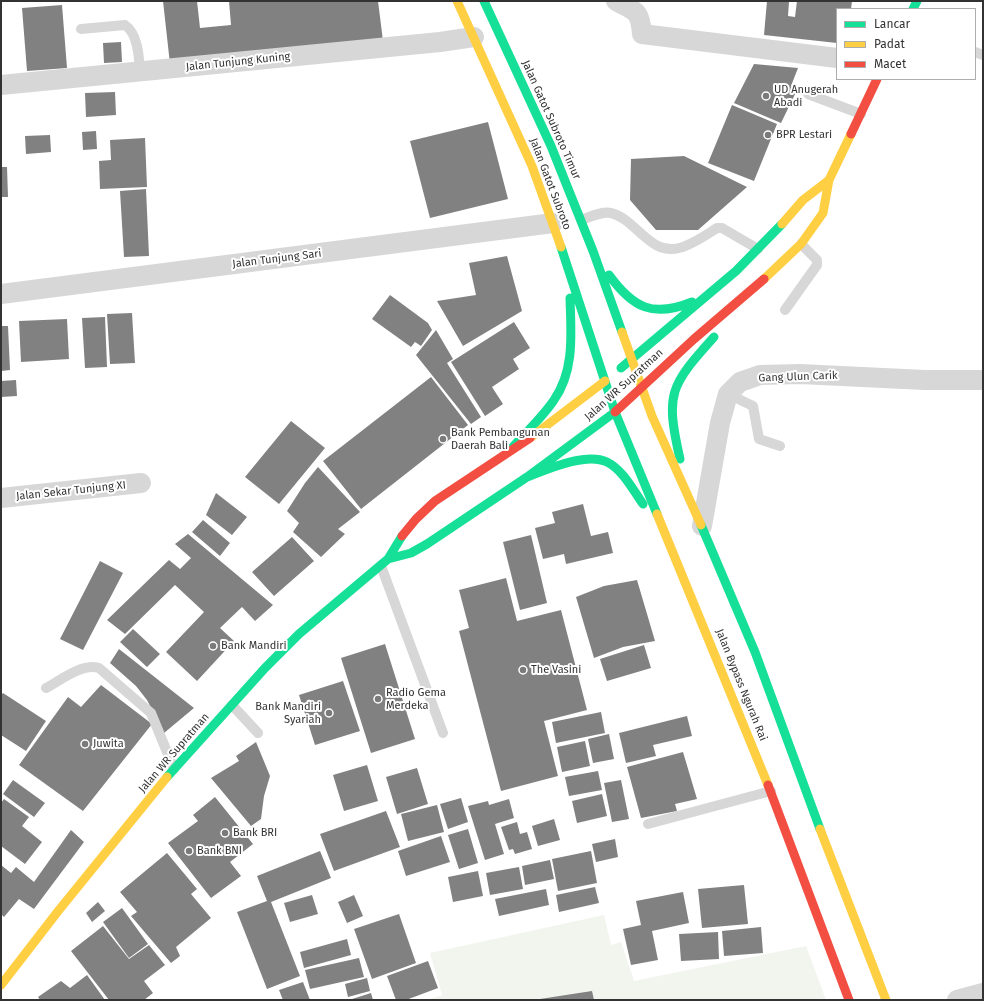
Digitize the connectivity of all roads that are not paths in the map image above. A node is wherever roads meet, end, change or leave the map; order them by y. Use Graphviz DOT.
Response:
graph roads {
  1 [pos="457,1"];
  2 [pos="484,1"];
  3 [pos="616,1"];
  4 [pos="80,29"];
  5 [pos="474,37"];
  6 [pos="836,58"];
  7 [pos="140,71"];
  8 [pos="877,80"];
  9 [pos="1,85"];
  10 [pos="808,94"];
  11 [pos="861,114"];
  12 [pos="829,180"];
  13 [pos="581,220"];
  14 [pos="553,223"];
  15 [pos="801,244"];
  16 [pos="758,249"];
  17 [pos="593,251"];
  18 [pos="568,266"];
  19 [pos="1,294"];
  20 [pos="708,295"];
  21 [pos="744,298"];
  22 [pos="786,310"];
  23 [pos="631,360"];
  24 [pos="983,380"];
  25 [pos="605,381"];
  26 [pos="641,389"];
  27 [pos="728,394"];
  28 [pos="615,412"];
  29 [pos="780,446"];
  30 [pos="511,449"];
  31 [pos="527,477"];
  32 [pos="141,484"];
  33 [pos="1,498"];
  34 [pos="689,499"];
  35 [pos="702,526"];
  36 [pos="669,541"];
  37 [pos="385,562"];
  38 [pos="46,688"];
  39 [pos="232,705"];
  40 [pos="258,733"];
  41 [pos="444,733"];
  42 [pos="174,769"];
  43 [pos="771,791"];
  44 [pos="648,824"];
  45 [pos="1,985"];
  46 [pos="983,993"];
  47 [pos="850,1000"];
  48 [pos="886,1000"];
  49 [pos="956,1000"];
  1 -- 5 [label="main road, Jalan Gatot Subroto"];
  2 -- 13 [label="main road, Jalan Gatot Subroto Timur"];
  3 -- 6 [label="street"];
  4 -- 7 [label="lane"];
  5 -- 7 [label="street, Jalan Tunjung Kuning"];
  5 -- 14 [label="main road, Jalan Gatot Subroto"];
  7 -- 9 [label="street, Jalan Tunjung Kuning"];
  8 -- 11 [label="main road, Jalan WR Supratman"];
  10 -- 11 [label="lane"];
  11 -- 12 [label="main road, Jalan WR Supratman"];
  12 -- 15 [label="main road, Jalan WR Supratman"];
  12 -- 16 [label="main road, Jalan WR Supratman"];
  13 -- 16 [label="lane"];
  13 -- 17 [label="main road, Jalan Gatot Subroto Timur"];
  14 -- 18 [label="main road, Jalan Gatot Subroto"];
  14 -- 19 [label="street, Jalan Tunjung Sari"];
  15 -- 21 [label="main road, Jalan WR Supratman"];
  15 -- 22 [label="lane"];
  16 -- 20 [label="main road, Jalan WR Supratman"];
  17 -- 20 [label="main road"];
  17 -- 23 [label="main road, Jalan Bypass Ngurah Rai"];
  18 -- 25 [label="main road, Jalan Gatot Subroto"];
  18 -- 30 [label="main road"];
  20 -- 23 [label="main road, Jalan WR Supratman"];
  21 -- 26 [label="main road, Jalan WR Supratman"];
  21 -- 34 [label="main road"];
  23 -- 25 [label="main road, Jalan WR Supratman"];
  23 -- 26 [label="main road, Jalan Bypass Ngurah Rai"];
  24 -- 27 [label="street, Gang Ulun Carik"];
  25 -- 28 [label="main road, Jalan Bypass Ngurah Rai"];
  25 -- 30 [label="main road, Jalan WR Supratman"];
  26 -- 28 [label="main road, Jalan WR Supratman"];
  26 -- 34 [label="main road, Jalan Bypass Ngurah Rai"];
  27 -- 29 [label="lane"];
  27 -- 35 [label="street"];
  28 -- 31 [label="main road, Jalan WR Supratman"];
  28 -- 36 [label="main road, Jalan Bypass Ngurah Rai"];
  30 -- 37 [label="main road, Jalan WR Supratman"];
  31 -- 36 [label="main road"];
  31 -- 37 [label="main road, Jalan WR Supratman"];
  32 -- 33 [label="street, Jalan Sekar Tunjung XI"];
  34 -- 35 [label="main road, Jalan Bypass Ngurah Rai"];
  35 -- 48 [label="main road, Jalan Bypass Ngurah Rai"];
  36 -- 43 [label="main road, Jalan Bypass Ngurah Rai"];
  37 -- 39 [label="main road, Jalan WR Supratman"];
  37 -- 41 [label="lane"];
  38 -- 42 [label="lane"];
  39 -- 40 [label="lane"];
  39 -- 42 [label="main road, Jalan WR Supratman"];
  42 -- 45 [label="main road, Jalan WR Supratman"];
  43 -- 44 [label="lane"];
  43 -- 47 [label="main road, Jalan Bypass Ngurah Rai"];
  46 -- 49 [label="street"];
}
